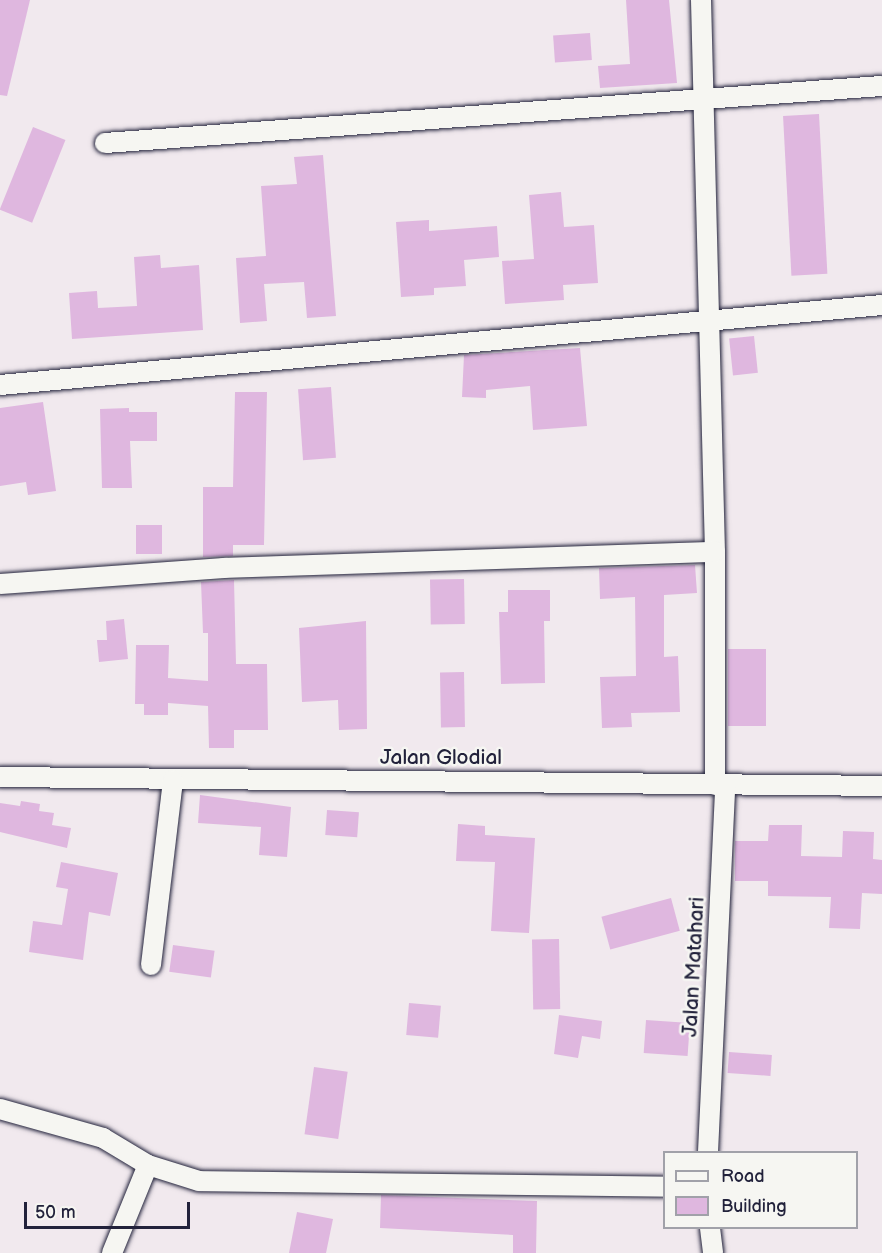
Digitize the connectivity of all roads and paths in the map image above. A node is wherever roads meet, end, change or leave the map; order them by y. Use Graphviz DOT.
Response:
graph roads {
  1 [pos="700,0"];
  2 [pos="882,86"];
  3 [pos="704,96"];
  4 [pos="105,143"];
  5 [pos="882,305"];
  6 [pos="708,321"];
  7 [pos="0,385"];
  8 [pos="715,552"];
  9 [pos="0,584"];
  10 [pos="0,777"];
  11 [pos="173,780"];
  12 [pos="720,785"];
  13 [pos="882,786"];
  14 [pos="151,965"];
  15 [pos="0,1109"];
  16 [pos="708,1151"];
  17 [pos="148,1165"];
  18 [pos="663,1187"];
  19 [pos="711,1229"];
  20 [pos="112,1253"];
  21 [pos="713,1253"];
  1 -- 3 [label="street, Jalan Matahari"];
  2 -- 3 [label="street"];
  3 -- 4 [label="street"];
  3 -- 6 [label="street, Jalan Matahari"];
  5 -- 6 [label="street"];
  6 -- 7 [label="street"];
  6 -- 8 [label="street, Jalan Matahari"];
  8 -- 9 [label="street"];
  8 -- 12 [label="street, Jalan Matahari"];
  10 -- 11 [label="street, Jalan Glodial"];
  11 -- 12 [label="street, Jalan Glodial"];
  11 -- 14 [label="street"];
  12 -- 13 [label="street, Jalan Glodial"];
  12 -- 16 [label="street, Jalan Matahari"];
  15 -- 17 [label="street"];
  17 -- 18 [label="street"];
  17 -- 20 [label="street"];
  19 -- 21 [label="street"];
}
